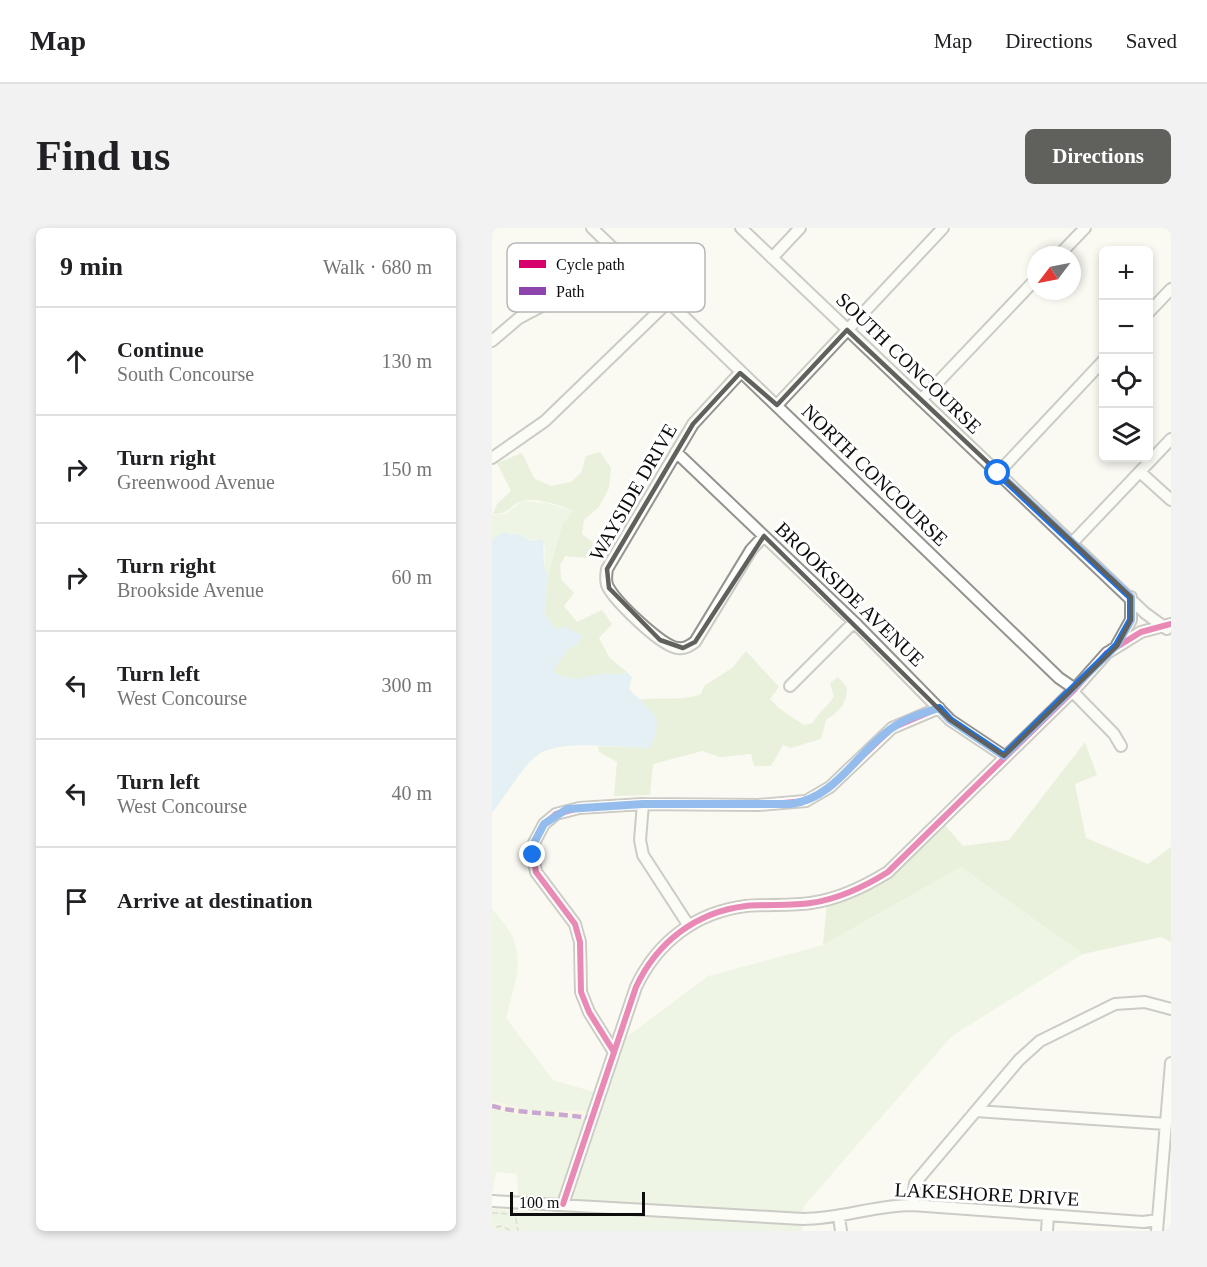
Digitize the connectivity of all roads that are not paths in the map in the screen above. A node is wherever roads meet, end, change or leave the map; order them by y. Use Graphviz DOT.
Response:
graph roads {
  1 [pos="592,228"];
  2 [pos="741,228"];
  3 [pos="800,228"];
  4 [pos="943,228"];
  5 [pos="1085,228"];
  6 [pos="607,243"];
  7 [pos="1068,246"];
  8 [pos="772,258"];
  9 [pos="1027,288"];
  10 [pos="1171,289"];
  11 [pos="1153,308"];
  12 [pos="530,312"];
  13 [pos="659,312"];
  14 [pos="677,312"];
  15 [pos="847,330"];
  16 [pos="492,341"];
  17 [pos="1099,365"];
  18 [pos="740,373"];
  19 [pos="921,400"];
  20 [pos="777,405"];
  21 [pos="1171,439"];
  22 [pos="676,452"];
  23 [pos="492,458"];
  24 [pos="1140,472"];
  25 [pos="998,473"];
  26 [pos="1171,500"];
  27 [pos="764,536"];
  28 [pos="1072,543"];
  29 [pos="1131,597"];
  30 [pos="854,622"];
  31 [pos="1168,627"];
  32 [pos="1117,645"];
  33 [pos="790,686"];
  34 [pos="1073,690"];
  35 [pos="939,708"];
  36 [pos="1121,746"];
  37 [pos="1004,756"];
  38 [pos="643,804"];
  39 [pos="689,926"];
  40 [pos="1171,1009"];
  41 [pos="614,1052"];
  42 [pos="1171,1063"];
  43 [pos="976,1111"];
  44 [pos="1166,1124"];
  45 [pos="492,1201"];
  46 [pos="563,1204"];
  47 [pos="912,1205"];
  48 [pos="1048,1216"];
  49 [pos="839,1217"];
  50 [pos="1157,1226"];
  51 [pos="841,1231"];
  52 [pos="1047,1231"];
  1 -- 6 [label="street, NORTH CONCOURSE"];
  2 -- 8 [label="street, SOUTH CONCOURSE"];
  3 -- 8 [label="street"];
  4 -- 15 [label="street"];
  5 -- 7 [label="street"];
  8 -- 15 [label="street, SOUTH CONCOURSE"];
  9 -- 19 [label="street"];
  10 -- 11 [label="street"];
  12 -- 16 [label="street"];
  13 -- 23 [label="street"];
  14 -- 18 [label="street, NORTH CONCOURSE"];
  15 -- 19 [label="street, SOUTH CONCOURSE"];
  15 -- 20 [label="street"];
  17 -- 25 [label="street"];
  18 -- 20 [label="street, NORTH CONCOURSE"];
  18 -- 22 [label="street, WAYSIDE DRIVE"];
  19 -- 25 [label="street, SOUTH CONCOURSE"];
  20 -- 34 [label="street, NORTH CONCOURSE"];
  21 -- 24 [label="street"];
  22 -- 27 [label="street, BROOKSIDE AVENUE"];
  22 -- 27 [label="street, WAYSIDE DRIVE"];
  24 -- 26 [label="street"];
  24 -- 28 [label="street"];
  25 -- 28 [label="street, SOUTH CONCOURSE"];
  27 -- 30 [label="street, BROOKSIDE AVENUE"];
  28 -- 29 [label="street, SOUTH CONCOURSE"];
  29 -- 31 [label="street, SOUTH CONCOURSE"];
  29 -- 32 [label="street"];
  30 -- 33 [label="street"];
  30 -- 35 [label="street, BROOKSIDE AVENUE"];
  31 -- 32 [label="street"];
  32 -- 34 [label="street"];
  34 -- 36 [label="street, NORTH CONCOURSE"];
  34 -- 37 [label="street"];
  35 -- 37 [label="street, BROOKSIDE AVENUE"];
  35 -- 38 [label="street"];
  37 -- 39 [label="street"];
  38 -- 39 [label="street"];
  38 -- 41 [label="street"];
  39 -- 41 [label="street"];
  40 -- 43 [label="street"];
  41 -- 46 [label="street"];
  42 -- 44 [label="street"];
  43 -- 44 [label="street"];
  43 -- 47 [label="street"];
  44 -- 50 [label="street"];
  45 -- 46 [label="street, LAKESHORE DRIVE"];
  46 -- 49 [label="street, LAKESHORE DRIVE"];
  47 -- 48 [label="street, LAKESHORE DRIVE"];
  47 -- 49 [label="street, LAKESHORE DRIVE"];
  48 -- 50 [label="street, LAKESHORE DRIVE"];
  48 -- 52 [label="street"];
  49 -- 51 [label="street"];
}
